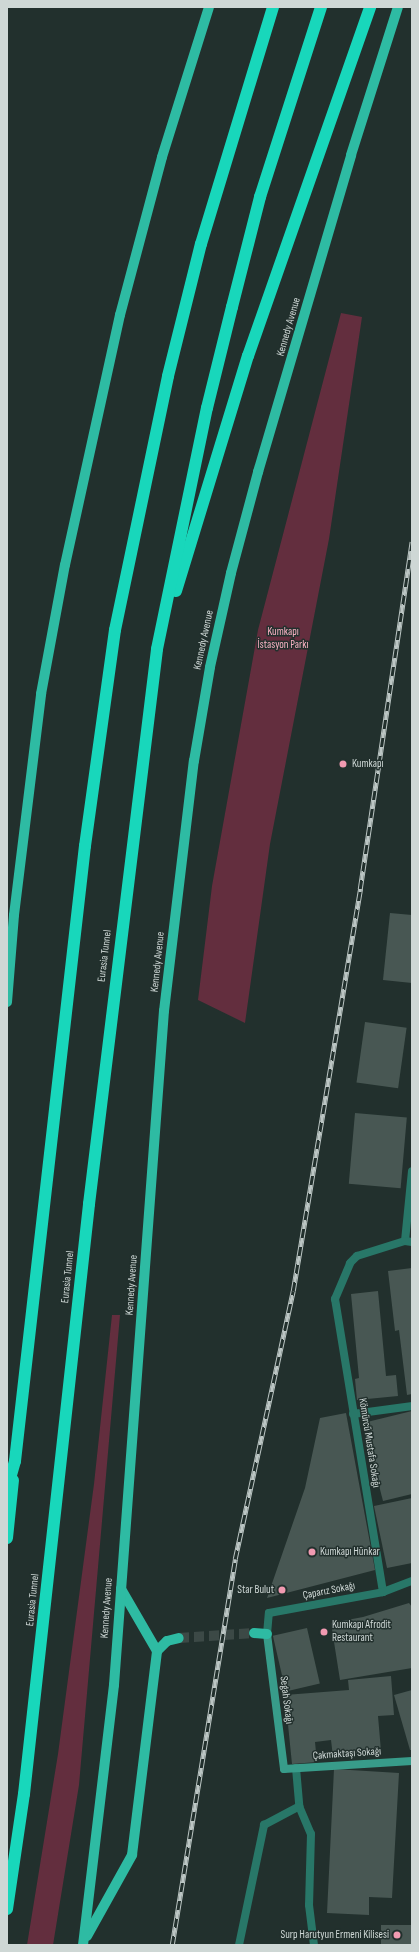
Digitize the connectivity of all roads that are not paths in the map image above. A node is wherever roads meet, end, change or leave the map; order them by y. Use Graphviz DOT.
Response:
graph roads {
  1 [pos="209,7"];
  2 [pos="274,7"];
  3 [pos="321,7"];
  4 [pos="370,7"];
  5 [pos="398,7"];
  6 [pos="157,649"];
  7 [pos="7,1002"];
  8 [pos="412,1171"];
  9 [pos="409,1241"];
  10 [pos="412,1406"];
  11 [pos="354,1414"];
  12 [pos="15,1461"];
  13 [pos="7,1489"];
  14 [pos="7,1538"];
  15 [pos="412,1581"];
  16 [pos="121,1589"];
  17 [pos="383,1592"];
  18 [pos="254,1633"];
  19 [pos="267,1634"];
  20 [pos="179,1638"];
  21 [pos="157,1651"];
  22 [pos="412,1761"];
  23 [pos="296,1768"];
  24 [pos="284,1769"];
  25 [pos="299,1806"];
  26 [pos="7,1909"];
  27 [pos="84,1944"];
  28 [pos="240,1945"];
  29 [pos="314,1945"];
  1 -- 7 [label="main road"];
  2 -- 12 [label="highway"];
  3 -- 6 [label="highway"];
  4 -- 6 [label="highway"];
  5 -- 16 [label="main road, Kennedy Avenue"];
  6 -- 26 [label="highway, Eurasia Tunnel"];
  8 -- 9 [label="street"];
  9 -- 11 [label="street, Kömürcü Mustafa Sokağı"];
  10 -- 11 [label="street"];
  11 -- 17 [label="street, Kömürcü Mustafa Sokağı"];
  12 -- 13 [label="highway"];
  12 -- 14 [label="highway"];
  15 -- 17 [label="street, Çaparız Sokağı"];
  16 -- 21 [label="main road"];
  16 -- 27 [label="main road, Kennedy Avenue"];
  17 -- 19 [label="street, Çaparız Sokağı"];
  18 -- 19 [label="main road"];
  19 -- 24 [label="street, Segah Sokağı"];
  20 -- 21 [label="main road"];
  21 -- 27 [label="main road"];
  22 -- 23 [label="street, Çakmaktaşı Sokağı"];
  23 -- 24 [label="street, Çakmaktaşı Sokağı"];
  23 -- 25 [label="street"];
  25 -- 28 [label="street"];
  25 -- 29 [label="street"];
}
